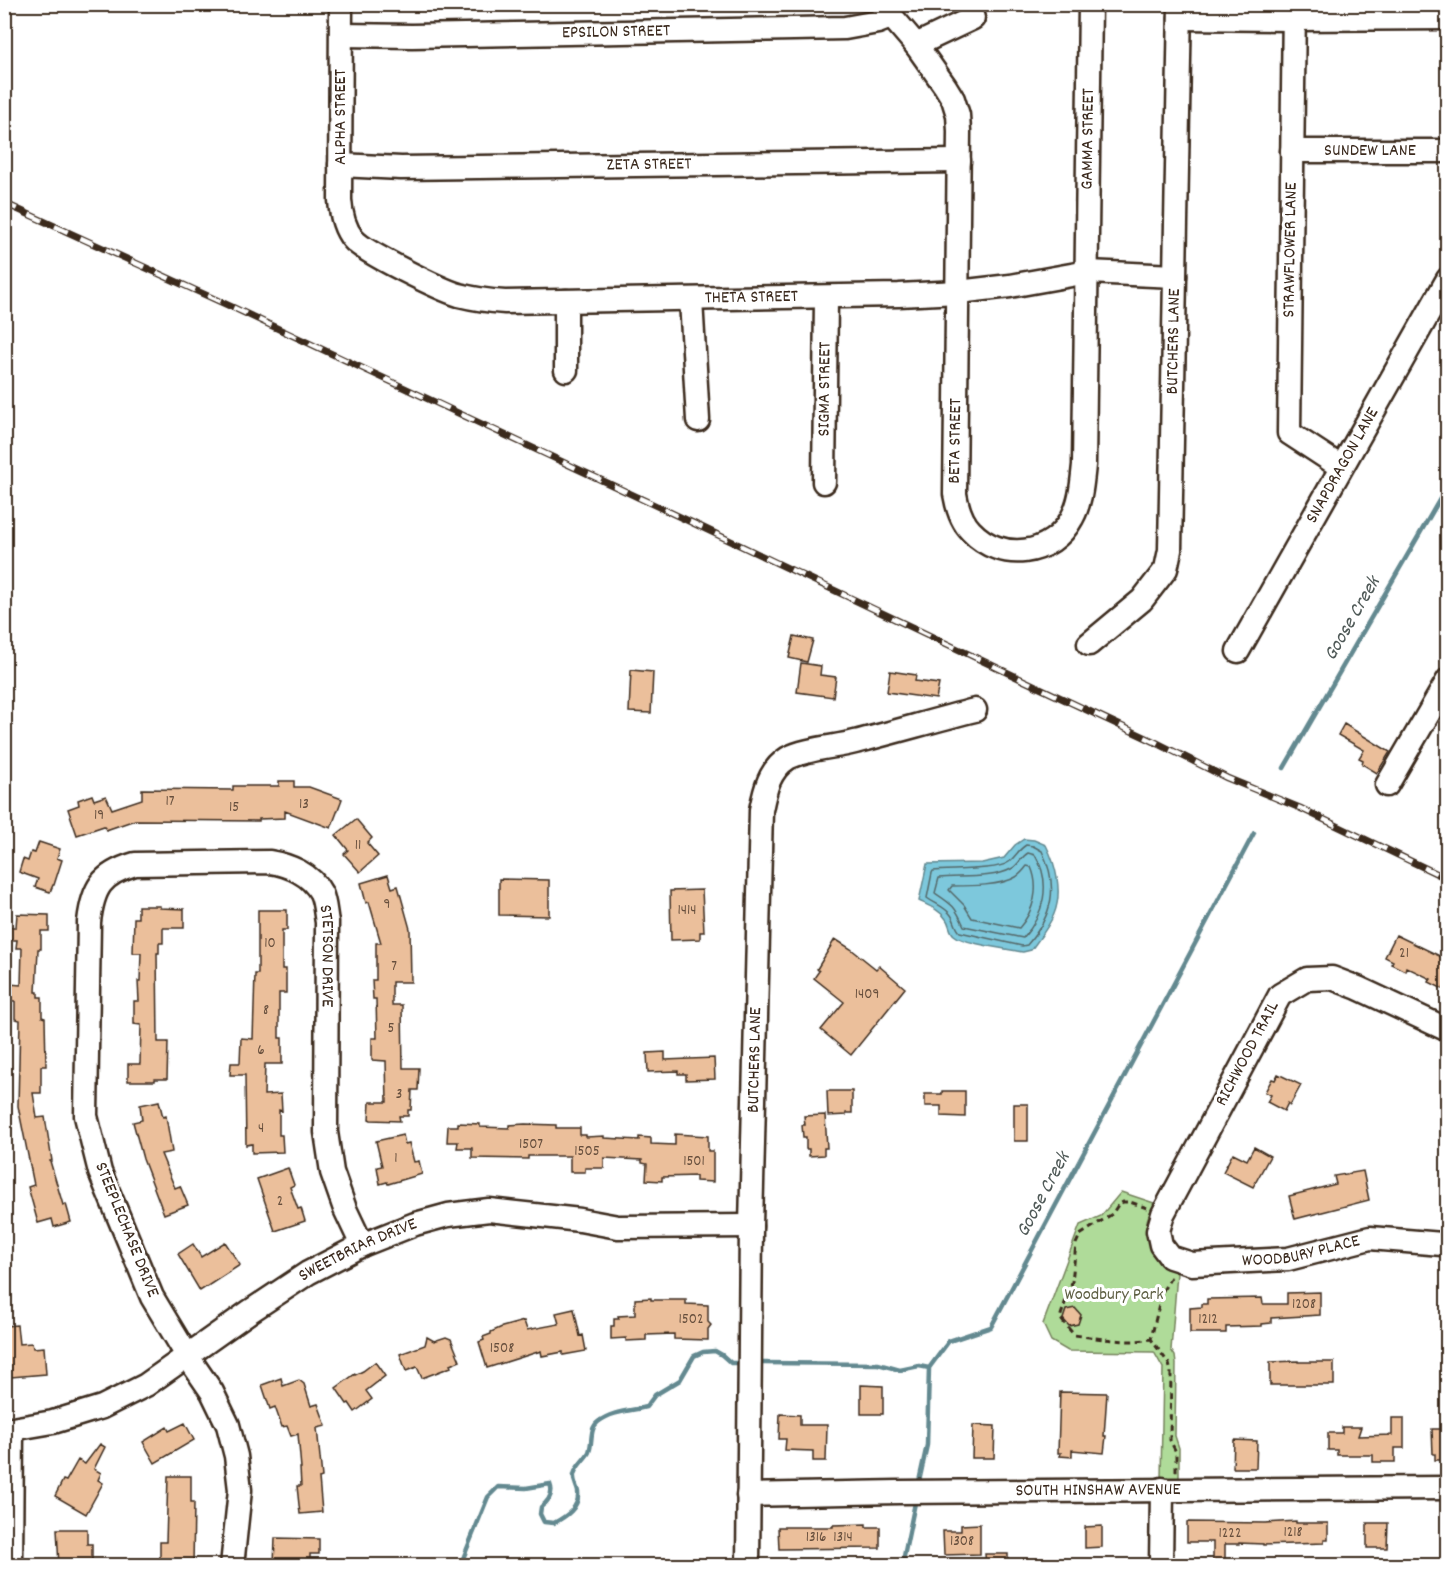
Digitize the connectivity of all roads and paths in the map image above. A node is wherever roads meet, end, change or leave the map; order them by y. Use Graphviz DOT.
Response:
graph roads {
  1 [pos="341,4"];
  2 [pos="1090,4"];
  3 [pos="886,11"];
  4 [pos="1180,11"];
  5 [pos="1293,12"];
  6 [pos="973,18"];
  7 [pos="1448,18"];
  8 [pos="342,35"];
  9 [pos="916,45"];
  10 [pos="1292,151"];
  11 [pos="1448,151"];
  12 [pos="958,161"];
  13 [pos="340,165"];
  14 [pos="347,229"];
  15 [pos="1088,272"];
  16 [pos="1175,276"];
  17 [pos="1448,279"];
  18 [pos="958,292"];
  19 [pos="826,298"];
  20 [pos="691,300"];
  21 [pos="566,301"];
  22 [pos="566,370"];
  23 [pos="698,420"];
  24 [pos="1341,467"];
  25 [pos="824,482"];
  26 [pos="1089,644"];
  27 [pos="1238,651"];
  28 [pos="1448,680"];
  29 [pos="975,710"];
  30 [pos="1387,785"];
  31 [pos="105,879"];
  32 [pos="1448,1030"];
  33 [pos="1162,1214"];
  34 [pos="751,1227"];
  35 [pos="363,1245"];
  36 [pos="1448,1245"];
  37 [pos="1181,1261"];
  38 [pos="1151,1339"];
  39 [pos="188,1357"];
  40 [pos="8,1429"];
  41 [pos="1448,1488"];
  42 [pos="1169,1489"];
  43 [pos="748,1495"];
  44 [pos="11,1566"];
  45 [pos="232,1566"];
  46 [pos="748,1566"];
  47 [pos="1161,1566"];
  1 -- 8 [label="street, ALPHA STREET"];
  2 -- 15 [label="street, GAMMA STREET"];
  3 -- 8 [label="street, EPSILON STREET"];
  3 -- 9 [label="street, BETA STREET"];
  4 -- 5 [label="street"];
  4 -- 16 [label="street, BUTCHERS LANE"];
  5 -- 7 [label="street"];
  5 -- 10 [label="street, STRAWFLOWER LANE"];
  6 -- 9 [label="street"];
  8 -- 13 [label="street, ALPHA STREET"];
  9 -- 12 [label="street, BETA STREET"];
  10 -- 11 [label="street, SUNDEW LANE"];
  10 -- 24 [label="street, STRAWFLOWER LANE"];
  12 -- 13 [label="street, ZETA STREET"];
  12 -- 18 [label="street, BETA STREET"];
  13 -- 14 [label="street, ALPHA STREET"];
  14 -- 21 [label="street, THETA STREET"];
  15 -- 16 [label="street, THETA STREET"];
  15 -- 18 [label="street, THETA STREET"];
  15 -- 18 [label="street, BETA STREET"];
  16 -- 26 [label="street, BUTCHERS LANE"];
  17 -- 24 [label="street, SNAPDRAGON LANE"];
  18 -- 19 [label="street, THETA STREET"];
  19 -- 20 [label="street, THETA STREET"];
  19 -- 25 [label="street, SIGMA STREET"];
  20 -- 21 [label="street, THETA STREET"];
  20 -- 23 [label="street"];
  21 -- 22 [label="street"];
  24 -- 27 [label="street, SNAPDRAGON LANE"];
  28 -- 30 [label="street"];
  29 -- 34 [label="street, BUTCHERS LANE"];
  31 -- 35 [label="street, STETSON DRIVE"];
  31 -- 39 [label="street, STEEPLECHASE DRIVE"];
  32 -- 33 [label="street, RICHWOOD TRAIL"];
  33 -- 37 [label="street, RICHWOOD TRAIL"];
  33 -- 38 [label="path"];
  34 -- 35 [label="street, SWEETBRIAR DRIVE"];
  34 -- 43 [label="street, BUTCHERS LANE"];
  35 -- 39 [label="street, SWEETBRIAR DRIVE"];
  36 -- 37 [label="street, WOODBURY PLACE"];
  37 -- 38 [label="path"];
  38 -- 42 [label="path"];
  39 -- 40 [label="street, SWEETBRIAR DRIVE"];
  39 -- 45 [label="street, STEEPLECHASE DRIVE"];
  40 -- 44 [label="street"];
  41 -- 42 [label="street, SOUTH HINSHAW AVENUE"];
  42 -- 43 [label="street, SOUTH HINSHAW AVENUE"];
  42 -- 47 [label="street"];
  43 -- 46 [label="street, BUTCHERS LANE"];
}
